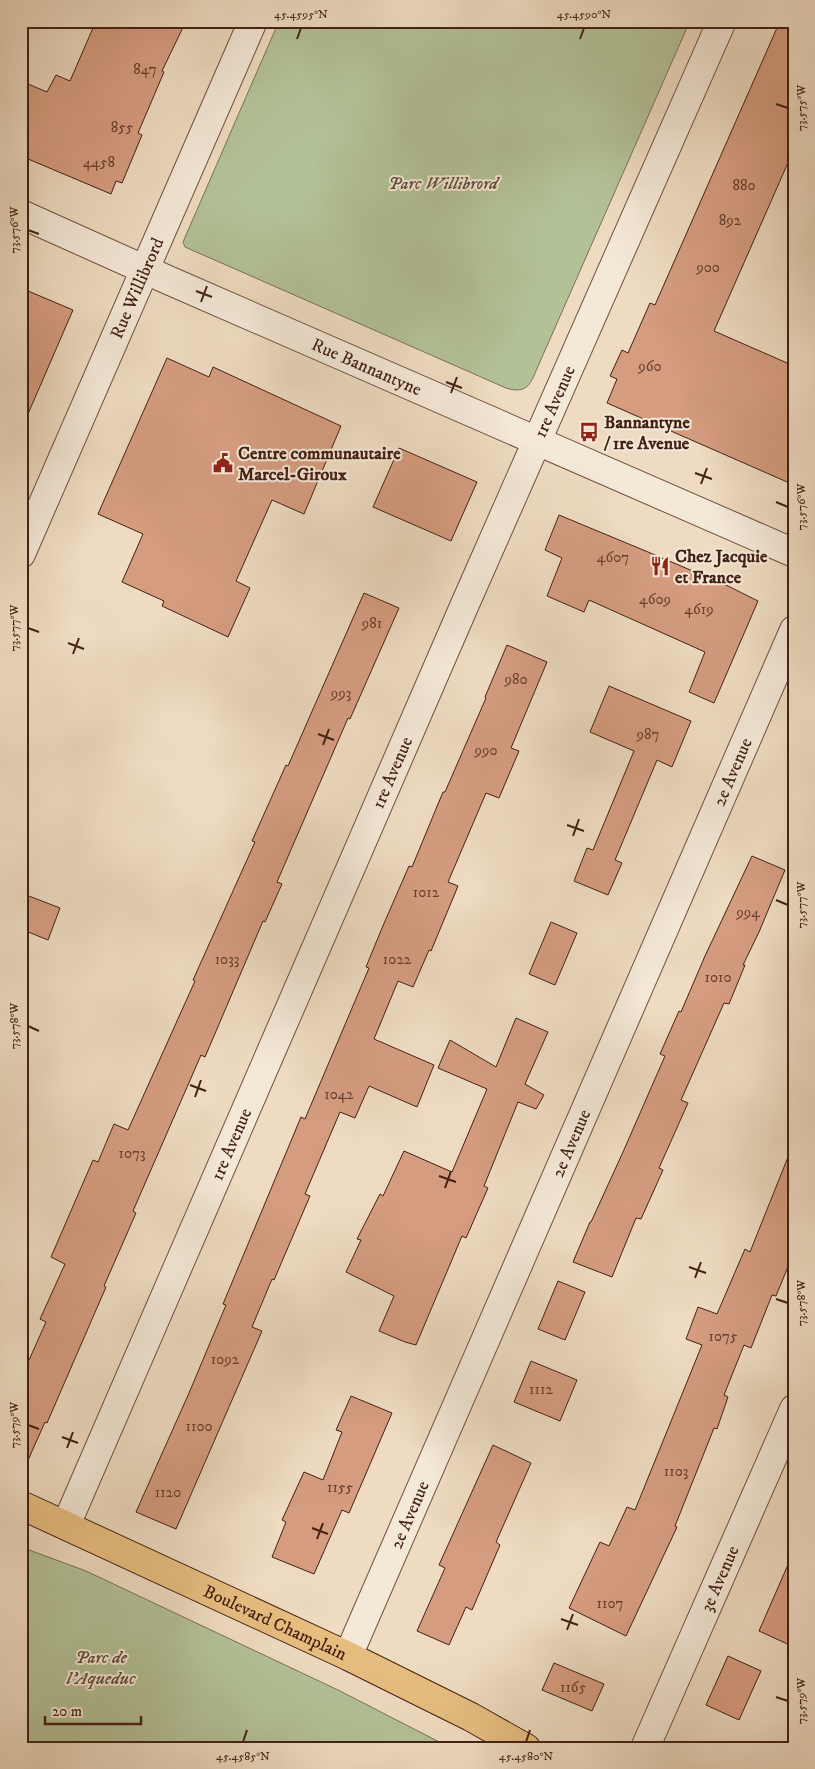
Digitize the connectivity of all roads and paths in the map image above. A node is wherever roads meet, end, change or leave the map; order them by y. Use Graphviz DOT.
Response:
graph roads {
  1 [pos="253,21"];
  2 [pos="722,21"];
  3 [pos="21,214"];
  4 [pos="145,270"];
  5 [pos="538,442"];
  6 [pos="794,553"];
  7 [pos="21,554"];
  8 [pos="794,630"];
  9 [pos="794,1409"];
  10 [pos="21,1505"];
  11 [pos="66,1525"];
  12 [pos="348,1656"];
  13 [pos="526,1748"];
  14 [pos="645,1748"];
  1 -- 4 [label="street, Rue Willibrord"];
  2 -- 5 [label="street, 1re Avenue"];
  3 -- 4 [label="street, Rue Bannantyne"];
  4 -- 5 [label="street, Rue Bannantyne"];
  4 -- 7 [label="street, Rue Willibrord"];
  5 -- 6 [label="street, Rue Bannantyne"];
  5 -- 11 [label="street, 1re Avenue"];
  8 -- 12 [label="street, 2e Avenue"];
  9 -- 14 [label="street, 3e Avenue"];
  10 -- 11 [label="main road, Boulevard Champlain"];
  11 -- 12 [label="main road, Boulevard Champlain"];
  12 -- 13 [label="main road, Boulevard Champlain"];
}
